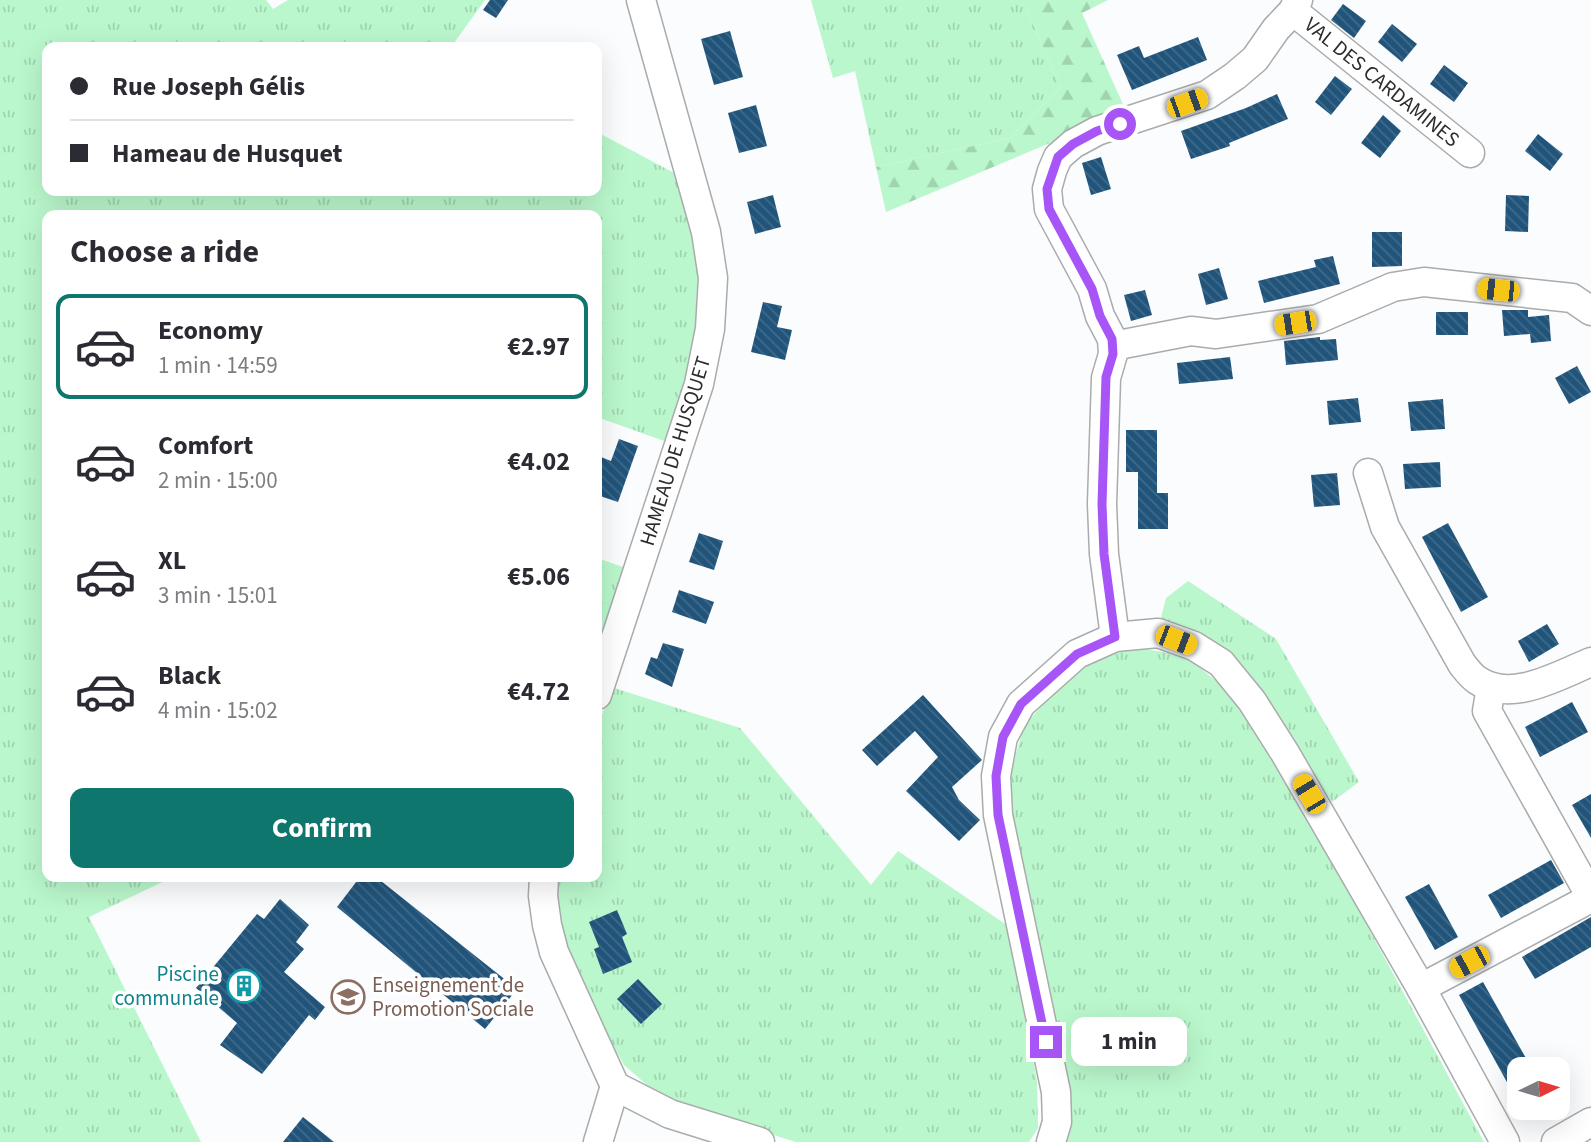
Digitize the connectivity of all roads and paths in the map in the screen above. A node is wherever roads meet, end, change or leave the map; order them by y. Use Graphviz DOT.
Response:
graph roads {
  1 [pos="641,0"];
  2 [pos="1296,6"];
  3 [pos="1470,153"];
  4 [pos="1591,311"];
  5 [pos="1112,346"];
  6 [pos="1368,473"];
  7 [pos="1115,637"];
  8 [pos="1591,662"];
  9 [pos="602,680"];
  10 [pos="1491,687"];
  11 [pos="544,882"];
  12 [pos="1591,897"];
  13 [pos="1421,988"];
  14 [pos="615,1086"];
  15 [pos="1591,1122"];
  16 [pos="598,1142"];
  17 [pos="760,1142"];
  18 [pos="1051,1142"];
  19 [pos="1505,1142"];
  20 [pos="1556,1142"];
  1 -- 9 [label="street, HAMEAU DE HUSQUET"];
  2 -- 3 [label="street, VAL DES CARDAMINES"];
  2 -- 5 [label="street"];
  4 -- 5 [label="street"];
  5 -- 7 [label="street"];
  6 -- 10 [label="street"];
  7 -- 13 [label="street"];
  7 -- 18 [label="street"];
  8 -- 10 [label="street"];
  10 -- 12 [label="street"];
  11 -- 14 [label="street"];
  12 -- 13 [label="street"];
  13 -- 19 [label="street"];
  14 -- 16 [label="street"];
  14 -- 17 [label="street"];
  15 -- 20 [label="street"];
}
